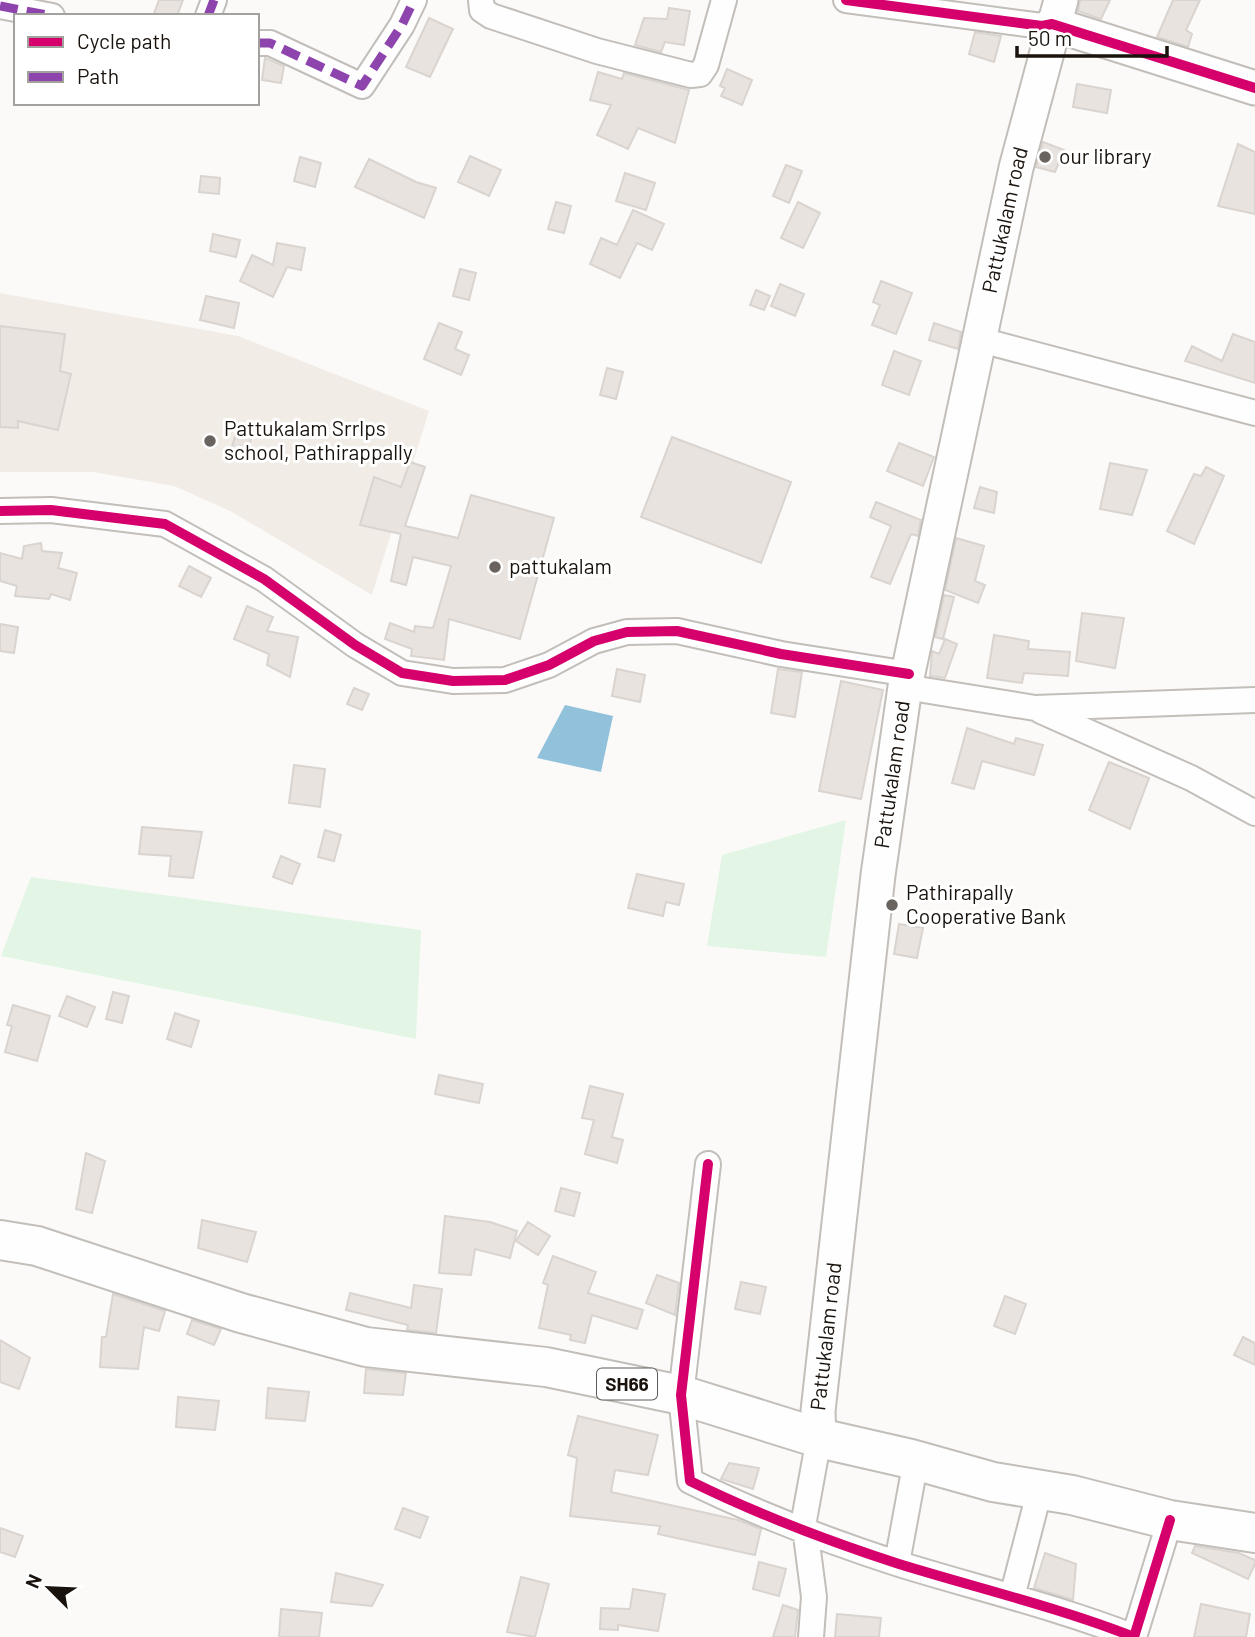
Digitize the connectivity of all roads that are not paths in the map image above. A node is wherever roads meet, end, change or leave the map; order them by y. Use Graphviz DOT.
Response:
graph roads {
  1 [pos="415,0"];
  2 [pos="481,0"];
  3 [pos="724,0"];
  4 [pos="846,0"];
  5 [pos="0,6"];
  6 [pos="1057,12"];
  7 [pos="42,14"];
  8 [pos="259,43"];
  9 [pos="1255,88"];
  10 [pos="977,339"];
  11 [pos="1255,413"];
  12 [pos="0,511"];
  13 [pos="907,681"];
  14 [pos="1255,700"];
  15 [pos="1035,708"];
  16 [pos="1255,813"];
  17 [pos="708,1164"];
  18 [pos="0,1240"];
  19 [pos="681,1395"];
  20 [pos="819,1438"];
  21 [pos="916,1460"];
  22 [pos="1040,1489"];
  23 [pos="1171,1520"];
  24 [pos="806,1529"];
  25 [pos="1255,1533"];
  26 [pos="897,1563"];
  27 [pos="1012,1597"];
  28 [pos="811,1637"];
  1 -- 8 [label="street"];
  2 -- 3 [label="street"];
  4 -- 6 [label="street"];
  5 -- 7 [label="street"];
  6 -- 9 [label="main road"];
  6 -- 10 [label="main road, Pattukalam road"];
  10 -- 11 [label="street"];
  10 -- 13 [label="main road, Pattukalam road"];
  12 -- 13 [label="street"];
  13 -- 15 [label="street"];
  13 -- 20 [label="main road, Pattukalam road"];
  14 -- 15 [label="street"];
  15 -- 16 [label="street"];
  17 -- 19 [label="street"];
  18 -- 19 [label="main road, SH66"];
  19 -- 20 [label="main road, SH66"];
  19 -- 24 [label="street"];
  20 -- 21 [label="main road, SH66"];
  20 -- 24 [label="street"];
  21 -- 22 [label="main road, SH66"];
  21 -- 26 [label="street"];
  22 -- 23 [label="main road, SH66"];
  22 -- 27 [label="street"];
  23 -- 25 [label="main road, SH66"];
  23 -- 27 [label="street"];
  24 -- 26 [label="street"];
  24 -- 28 [label="street"];
  26 -- 27 [label="street"];
}
